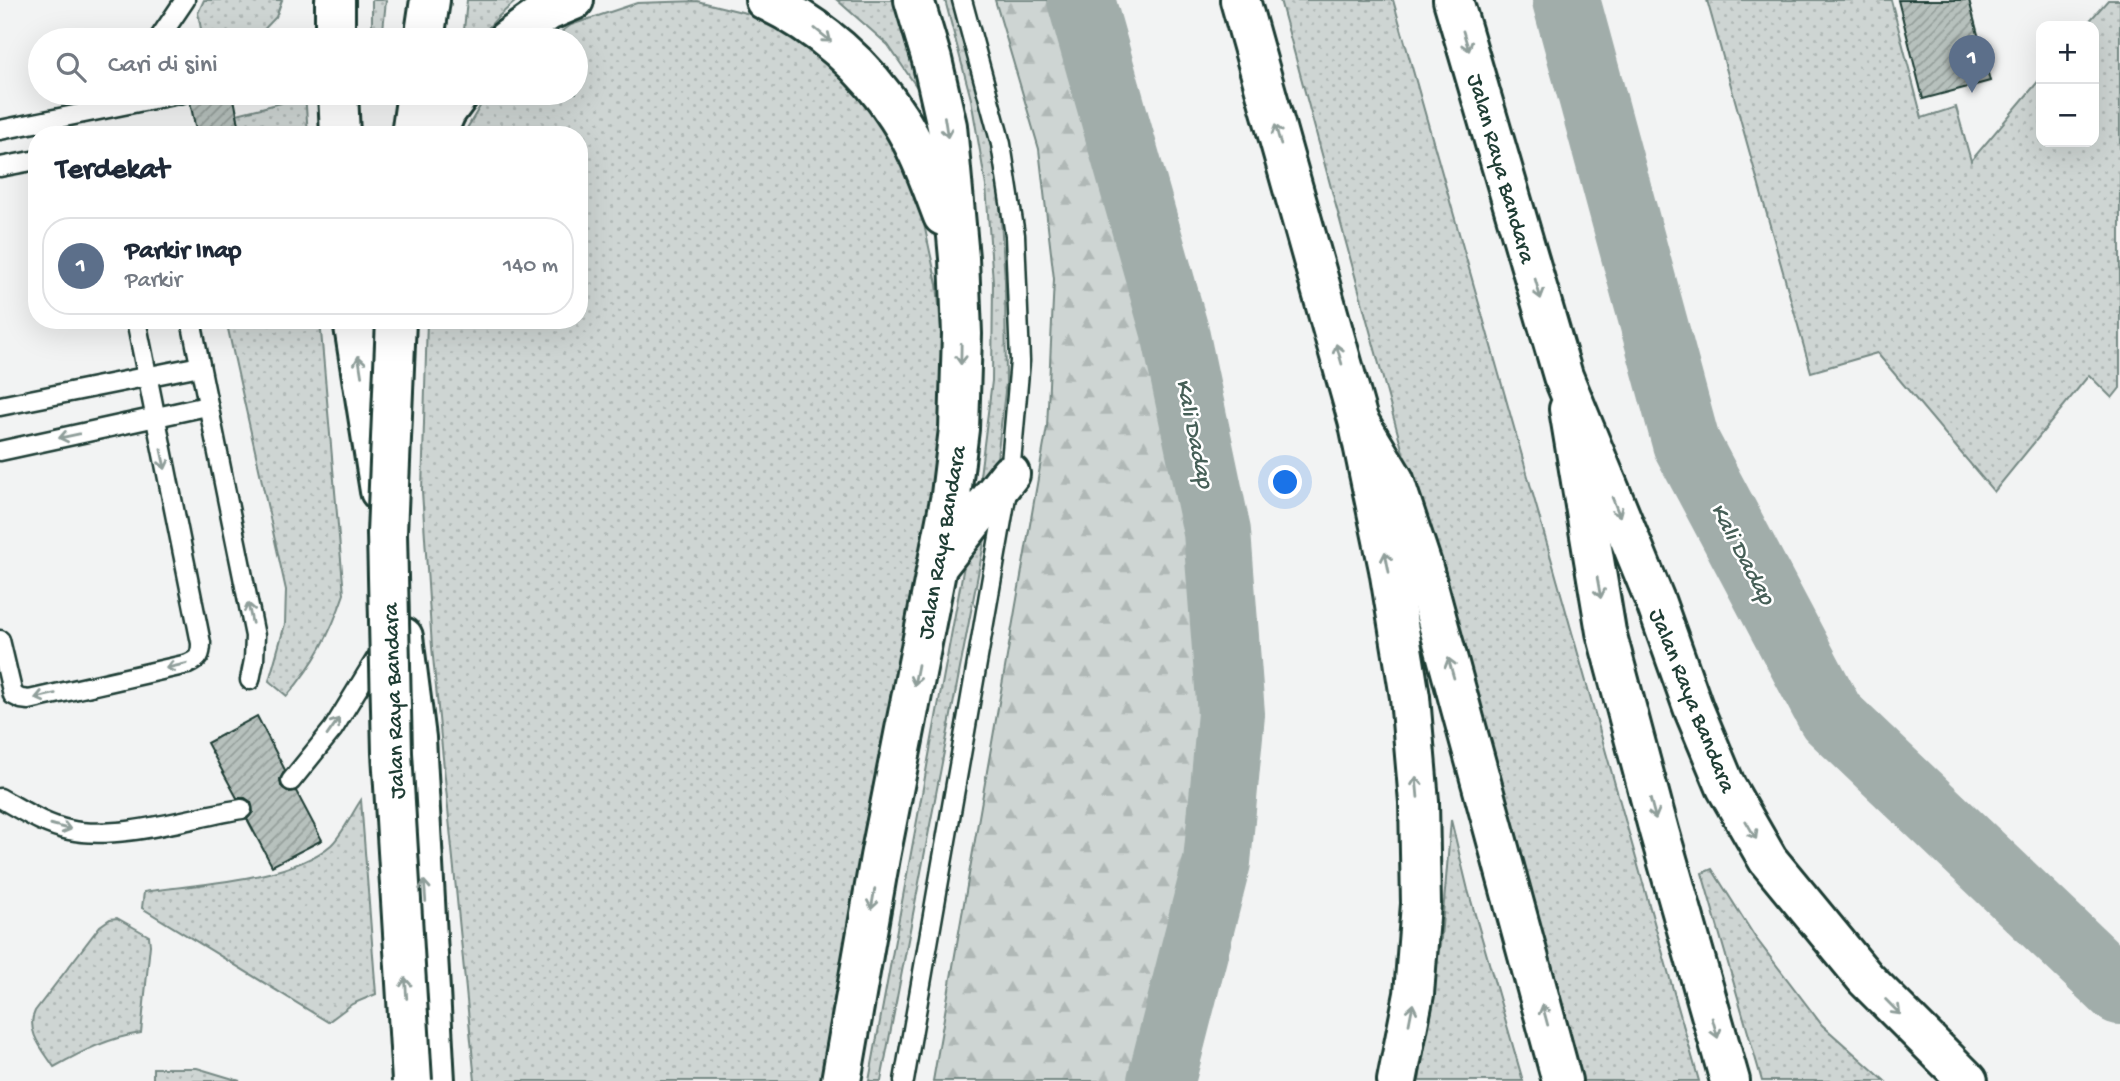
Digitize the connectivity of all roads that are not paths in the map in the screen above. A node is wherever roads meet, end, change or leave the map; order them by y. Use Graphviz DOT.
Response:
graph roads {
  1 [pos="185,0"];
  2 [pos="430,0"];
  3 [pos="574,0"];
  4 [pos="765,0"];
  5 [pos="914,0"];
  6 [pos="961,0"];
  7 [pos="1240,0"];
  8 [pos="1453,0"];
  9 [pos="166,28"];
  10 [pos="426,28"];
  11 [pos="525,28"];
  12 [pos="108,105"];
  13 [pos="339,105"];
  14 [pos="415,105"];
  15 [pos="451,105"];
  16 [pos="340,126"];
  17 [pos="412,126"];
  18 [pos="440,126"];
  19 [pos="0,130"];
  20 [pos="28,162"];
  21 [pos="0,167"];
  22 [pos="959,258"];
  23 [pos="138,329"];
  24 [pos="193,329"];
  25 [pos="354,329"];
  26 [pos="394,329"];
  27 [pos="395,329"];
  28 [pos="200,366"];
  29 [pos="1563,376"];
  30 [pos="148,377"];
  31 [pos="207,406"];
  32 [pos="0,407"];
  33 [pos="154,418"];
  34 [pos="1358,420"];
  35 [pos="0,452"];
  36 [pos="1010,474"];
  37 [pos="378,481"];
  38 [pos="937,568"];
  39 [pos="401,619"];
  40 [pos="0,640"];
  41 [pos="250,680"];
  42 [pos="291,781"];
  43 [pos="0,798"];
  44 [pos="242,808"];
  45 [pos="412,1081"];
  46 [pos="435,1081"];
  47 [pos="841,1081"];
  48 [pos="904,1081"];
  49 [pos="1397,1081"];
  50 [pos="1562,1081"];
  51 [pos="1730,1081"];
  52 [pos="1968,1081"];
  1 -- 9 [label="lane"];
  2 -- 10 [label="street"];
  3 -- 11 [label="street"];
  4 -- 22 [label="street, one-way"];
  5 -- 22 [label="street, Jalan Raya Bandara, one-way"];
  6 -- 36 [label="lane"];
  34 -- 7 [label="street, one-way"];
  8 -- 29 [label="street, Jalan Raya Bandara, one-way"];
  12 -- 19 [label="lane"];
  13 -- 16 [label="street"];
  14 -- 17 [label="street"];
  15 -- 18 [label="street"];
  20 -- 21 [label="lane"];
  22 -- 38 [label="street, Jalan Raya Bandara, one-way"];
  23 -- 30 [label="lane"];
  24 -- 28 [label="lane"];
  37 -- 25 [label="street, one-way"];
  26 -- 37 [label="street"];
  45 -- 27 [label="street, Jalan Raya Bandara, one-way, bridge"];
  28 -- 30 [label="lane"];
  28 -- 31 [label="lane"];
  29 -- 51 [label="street, Jalan Raya Bandara, one-way"];
  29 -- 52 [label="street, Jalan Raya Bandara, one-way"];
  30 -- 32 [label="lane"];
  30 -- 33 [label="lane"];
  31 -- 33 [label="lane"];
  41 -- 31 [label="lane, one-way"];
  33 -- 35 [label="lane, one-way"];
  33 -- 40 [label="lane, one-way"];
  49 -- 34 [label="street, one-way"];
  50 -- 34 [label="street, one-way"];
  36 -- 38 [label="street"];
  36 -- 48 [label="lane"];
  37 -- 39 [label="street"];
  38 -- 47 [label="street, Jalan Raya Bandara, one-way"];
  42 -- 39 [label="lane, one-way"];
  46 -- 39 [label="street, one-way"];
  43 -- 44 [label="lane, one-way"];
}
